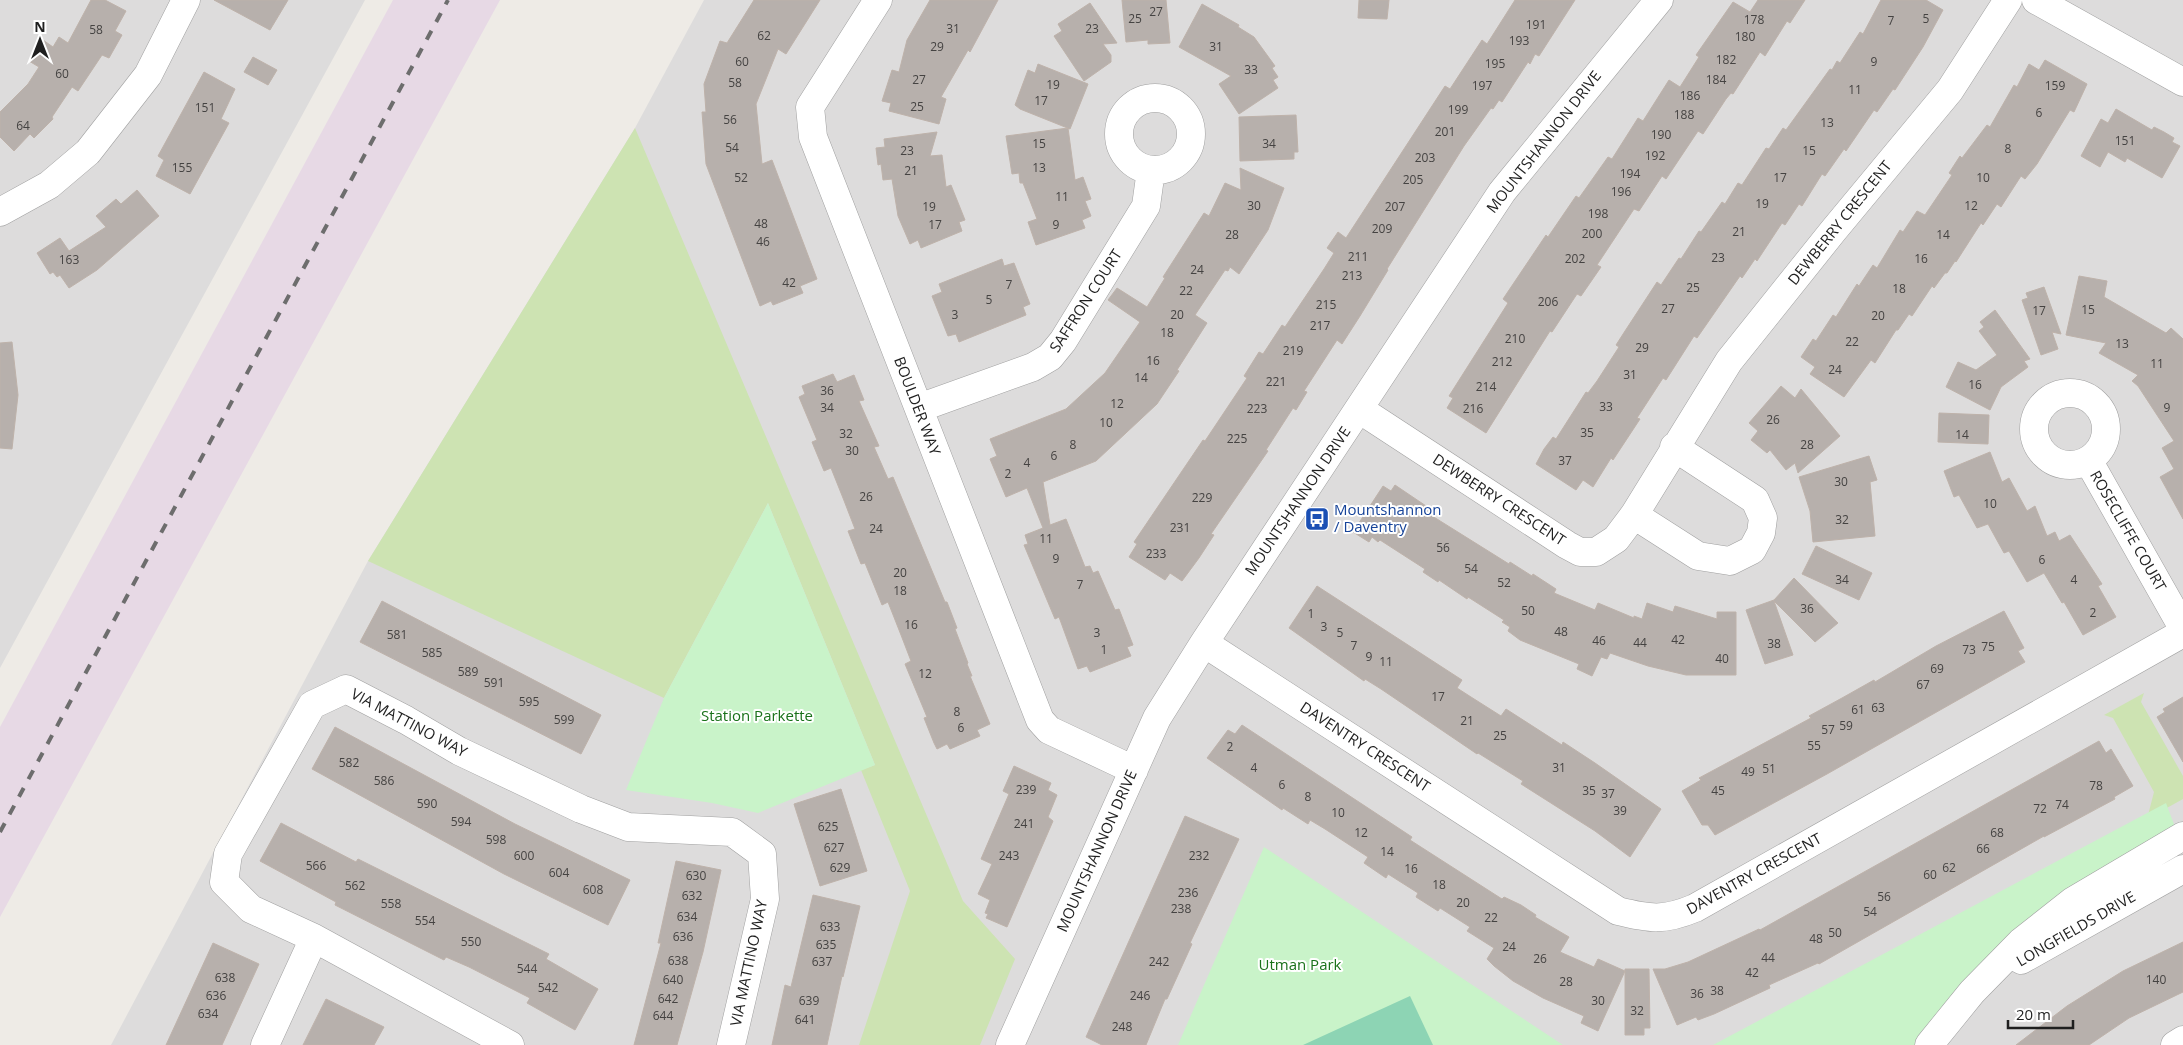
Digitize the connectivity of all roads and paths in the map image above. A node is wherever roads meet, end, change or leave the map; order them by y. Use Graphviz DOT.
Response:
graph roads {
  1 [pos="186,0"];
  2 [pos="878,0"];
  3 [pos="1659,0"];
  4 [pos="2008,0"];
  5 [pos="2036,0"];
  6 [pos="2183,82"];
  7 [pos="1151,170"];
  8 [pos="0,212"];
  9 [pos="918,408"];
  10 [pos="1359,409"];
  11 [pos="1674,447"];
  12 [pos="2088,460"];
  13 [pos="1634,515"];
  14 [pos="2183,628"];
  15 [pos="2183,633"];
  16 [pos="1204,643"];
  17 [pos="1134,770"];
  18 [pos="2183,836"];
  19 [pos="2183,870"];
  20 [pos="314,938"];
  21 [pos="1972,992"];
  22 [pos="2183,1040"];
  23 [pos="265,1045"];
  24 [pos="510,1045"];
  25 [pos="731,1045"];
  26 [pos="1010,1045"];
  27 [pos="1929,1045"];
  28 [pos="2175,1045"];
  1 -- 8 [label="street"];
  2 -- 9 [label="street, BOULDER WAY"];
  3 -- 10 [label="street, MOUNTSHANNON DRIVE"];
  4 -- 11 [label="street, DEWBERRY CRESCENT"];
  5 -- 6 [label="street"];
  7 -- 9 [label="street, SAFFRON COURT"];
  9 -- 17 [label="street, BOULDER WAY"];
  10 -- 13 [label="street, DEWBERRY CRESCENT"];
  10 -- 16 [label="street, MOUNTSHANNON DRIVE"];
  11 -- 13 [label="street, DEWBERRY CRESCENT"];
  11 -- 13 [label="street"];
  12 -- 14 [label="street, ROSECLIFFE COURT"];
  15 -- 16 [label="street, DAVENTRY CRESCENT"];
  16 -- 17 [label="street, MOUNTSHANNON DRIVE"];
  17 -- 26 [label="street, MOUNTSHANNON DRIVE"];
  18 -- 21 [label="street, LONGFIELDS DRIVE"];
  19 -- 21 [label="street, LONGFIELDS DRIVE"];
  20 -- 23 [label="street"];
  20 -- 24 [label="street, VIA MATTINO WAY"];
  20 -- 25 [label="street, VIA MATTINO WAY"];
  21 -- 27 [label="street, LONGFIELDS DRIVE"];
  22 -- 28 [label="street"];
}
